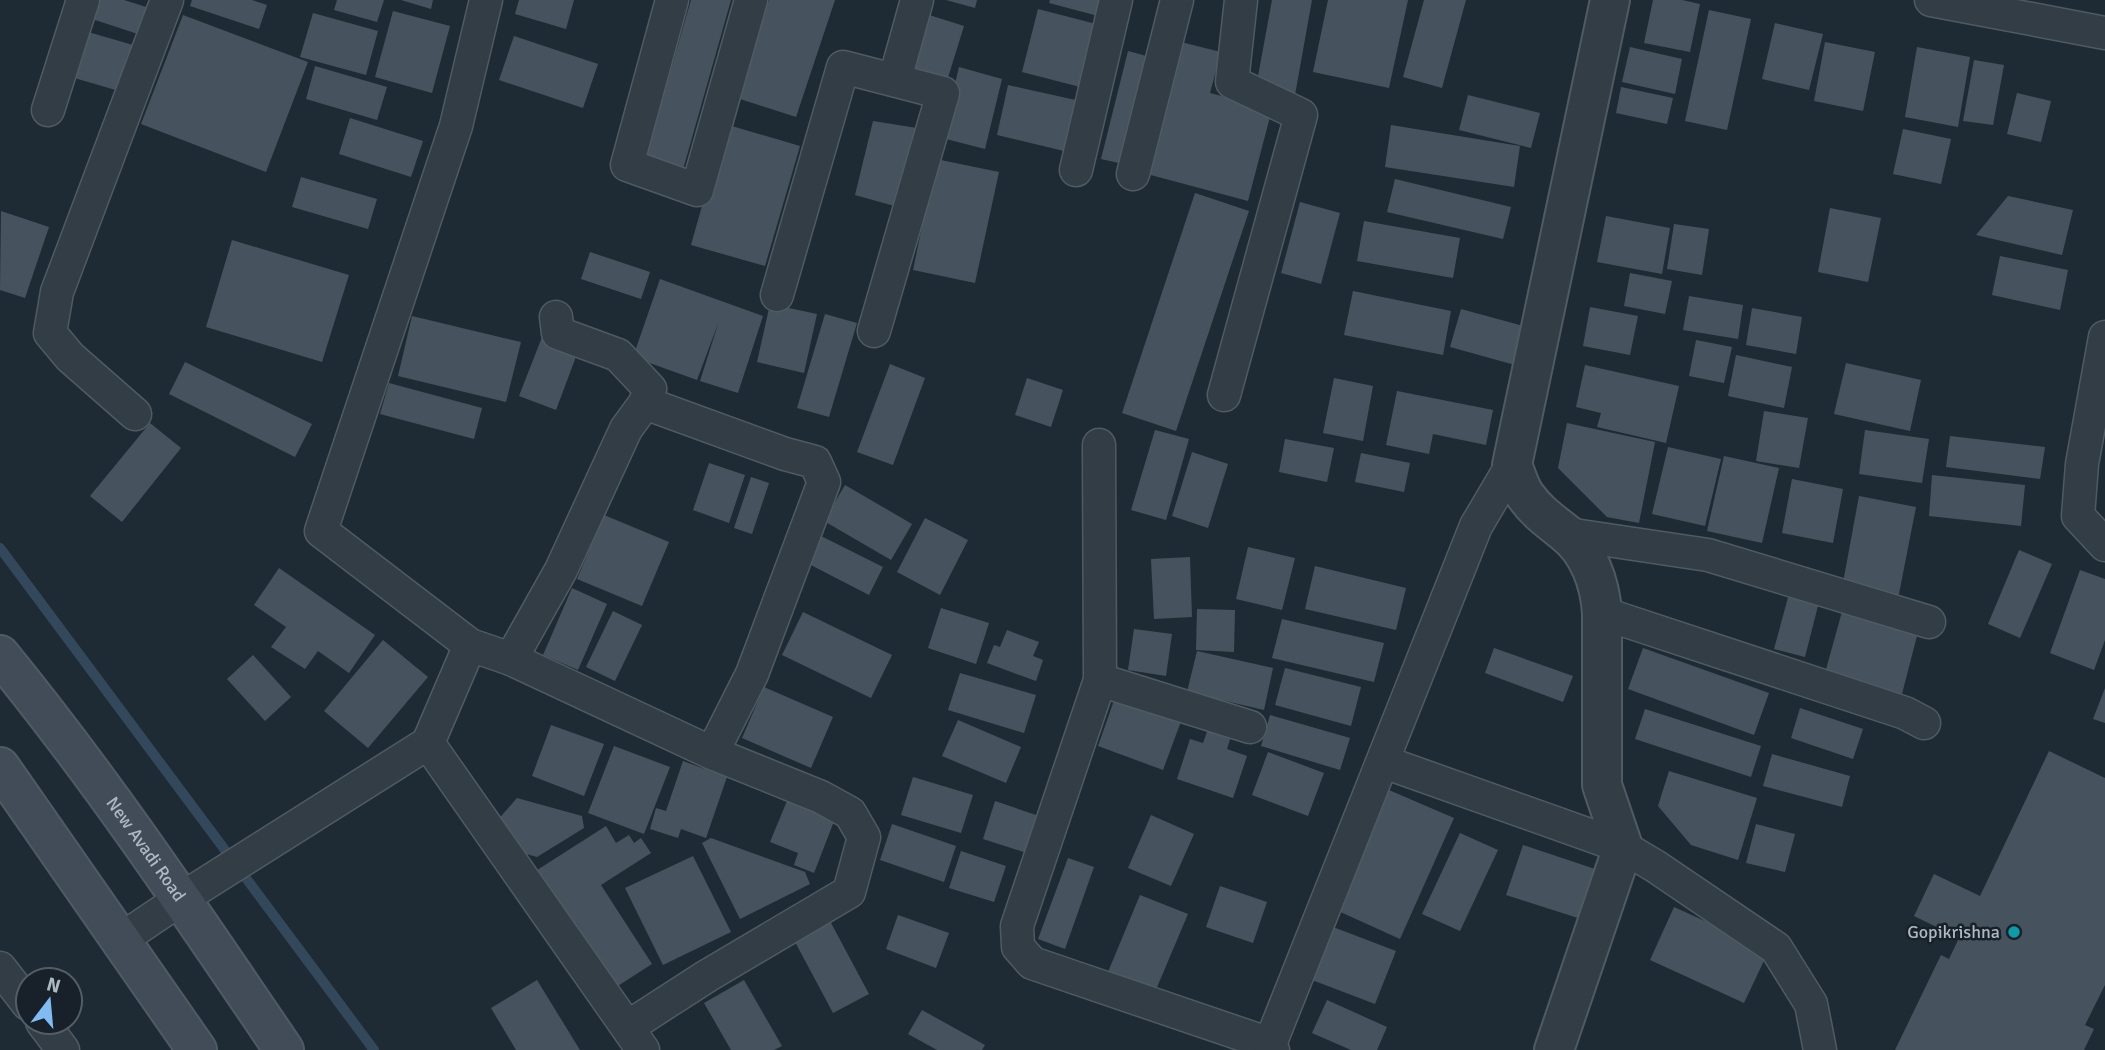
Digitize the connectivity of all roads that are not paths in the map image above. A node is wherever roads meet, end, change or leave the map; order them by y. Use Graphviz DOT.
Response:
graph roads {
  1 [pos="83,0"];
  2 [pos="167,0"];
  3 [pos="486,0"];
  4 [pos="672,0"];
  5 [pos="751,0"];
  6 [pos="917,0"];
  7 [pos="1116,0"];
  8 [pos="1177,0"];
  9 [pos="1241,0"];
  10 [pos="1610,0"];
  11 [pos="1931,0"];
  12 [pos="2105,33"];
  13 [pos="895,79"];
  14 [pos="48,110"];
  15 [pos="1076,170"];
  16 [pos="1133,174"];
  17 [pos="777,295"];
  18 [pos="556,317"];
  19 [pos="874,331"];
  20 [pos="2105,337"];
  21 [pos="1224,395"];
  22 [pos="645,403"];
  23 [pos="135,414"];
  24 [pos="1099,445"];
  25 [pos="1512,465"];
  26 [pos="1567,534"];
  27 [pos="2105,545"];
  28 [pos="1602,613"];
  29 [pos="1929,622"];
  30 [pos="470,645"];
  31 [pos="0,655"];
  32 [pos="511,659"];
  33 [pos="1100,680"];
  34 [pos="1924,723"];
  35 [pos="1250,727"];
  36 [pos="428,743"];
  37 [pos="712,753"];
  38 [pos="1384,762"];
  39 [pos="0,767"];
  40 [pos="1623,847"];
  41 [pos="181,899"];
  42 [pos="120,940"];
  43 [pos="0,968"];
  44 [pos="14,986"];
  45 [pos="635,1039"];
  46 [pos="1272,1047"];
  47 [pos="197,1050"];
  48 [pos="284,1050"];
  49 [pos="1554,1050"];
  50 [pos="1820,1050"];
  1 -- 14 [label="street"];
  2 -- 23 [label="street"];
  3 -- 30 [label="street"];
  4 -- 5 [label="street"];
  6 -- 13 [label="street"];
  7 -- 15 [label="street"];
  8 -- 16 [label="street"];
  9 -- 21 [label="street"];
  10 -- 25 [label="street"];
  11 -- 12 [label="street"];
  13 -- 17 [label="street"];
  13 -- 19 [label="street"];
  18 -- 22 [label="street"];
  20 -- 27 [label="street"];
  22 -- 32 [label="street"];
  22 -- 37 [label="street"];
  24 -- 33 [label="street"];
  25 -- 26 [label="street"];
  25 -- 38 [label="street"];
  26 -- 28 [label="street"];
  26 -- 29 [label="street"];
  28 -- 34 [label="street"];
  28 -- 40 [label="street"];
  30 -- 32 [label="street"];
  30 -- 36 [label="street"];
  31 -- 41 [label="main road, New Avadi Road"];
  32 -- 37 [label="street"];
  33 -- 35 [label="street"];
  33 -- 46 [label="street"];
  36 -- 41 [label="street"];
  36 -- 45 [label="street"];
  37 -- 45 [label="street"];
  38 -- 40 [label="street"];
  38 -- 46 [label="street"];
  39 -- 42 [label="main road"];
  40 -- 49 [label="street"];
  40 -- 50 [label="street"];
  41 -- 42 [label="street"];
  41 -- 48 [label="main road, New Avadi Road"];
  42 -- 47 [label="main road"];
  43 -- 44 [label="street"];
}
